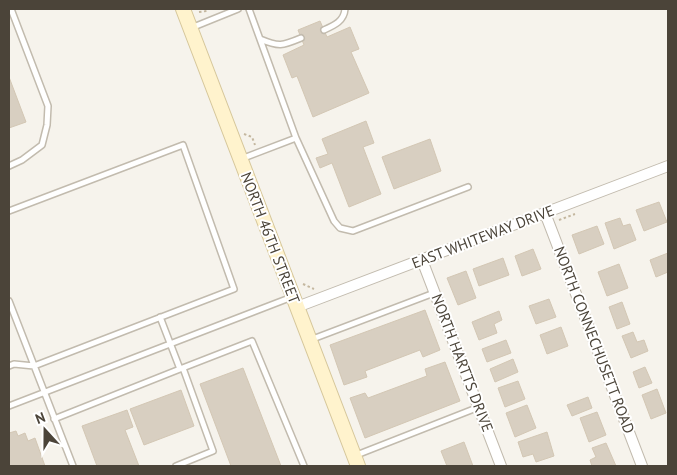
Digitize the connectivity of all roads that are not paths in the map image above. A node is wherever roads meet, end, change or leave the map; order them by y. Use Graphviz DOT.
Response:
graph roads {
  1 [pos="11,9"];
  2 [pos="183,9"];
  3 [pos="238,9"];
  4 [pos="249,9"];
  5 [pos="345,9"];
  6 [pos="190,28"];
  7 [pos="324,30"];
  8 [pos="301,38"];
  9 [pos="260,39"];
  10 [pos="296,138"];
  11 [pos="240,160"];
  12 [pos="9,166"];
  13 [pos="668,166"];
  14 [pos="468,187"];
  15 [pos="9,211"];
  16 [pos="545,213"];
  17 [pos="422,260"];
  18 [pos="434,293"];
  19 [pos="9,301"];
  20 [pos="295,302"];
  21 [pos="160,318"];
  22 [pos="309,340"];
  23 [pos="170,345"];
  24 [pos="9,366"];
  25 [pos="34,366"];
  26 [pos="182,369"];
  27 [pos="44,392"];
  28 [pos="9,406"];
  29 [pos="478,408"];
  30 [pos="54,418"];
  31 [pos="356,461"];
  32 [pos="73,466"];
  33 [pos="176,466"];
  34 [pos="304,466"];
  35 [pos="501,466"];
  36 [pos="642,466"];
  1 -- 12 [label="lane"];
  2 -- 6 [label="street, NORTH 46TH STREET"];
  3 -- 6 [label="lane"];
  4 -- 9 [label="lane"];
  5 -- 7 [label="lane"];
  6 -- 11 [label="street, NORTH 46TH STREET"];
  8 -- 9 [label="lane"];
  9 -- 10 [label="lane"];
  10 -- 11 [label="lane"];
  10 -- 14 [label="lane"];
  11 -- 20 [label="street, NORTH 46TH STREET"];
  13 -- 16 [label="street, EAST WHITEWAY DRIVE"];
  15 -- 21 [label="lane"];
  16 -- 17 [label="street, EAST WHITEWAY DRIVE"];
  16 -- 36 [label="street, NORTH CONNECHUSETT ROAD"];
  17 -- 18 [label="street, NORTH HARTTS DRIVE"];
  17 -- 20 [label="street, EAST WHITEWAY DRIVE"];
  18 -- 22 [label="lane"];
  18 -- 29 [label="street, NORTH HARTTS DRIVE"];
  19 -- 25 [label="lane"];
  20 -- 22 [label="street, NORTH 46TH STREET"];
  20 -- 23 [label="lane"];
  21 -- 23 [label="lane"];
  21 -- 25 [label="lane"];
  22 -- 31 [label="street, NORTH 46TH STREET"];
  23 -- 26 [label="lane"];
  23 -- 27 [label="lane"];
  24 -- 25 [label="lane"];
  25 -- 27 [label="lane"];
  26 -- 30 [label="lane"];
  26 -- 33 [label="lane"];
  26 -- 34 [label="lane"];
  27 -- 28 [label="lane"];
  27 -- 30 [label="lane"];
  29 -- 31 [label="lane"];
  29 -- 35 [label="street, NORTH HARTTS DRIVE"];
  30 -- 32 [label="lane"];
}
